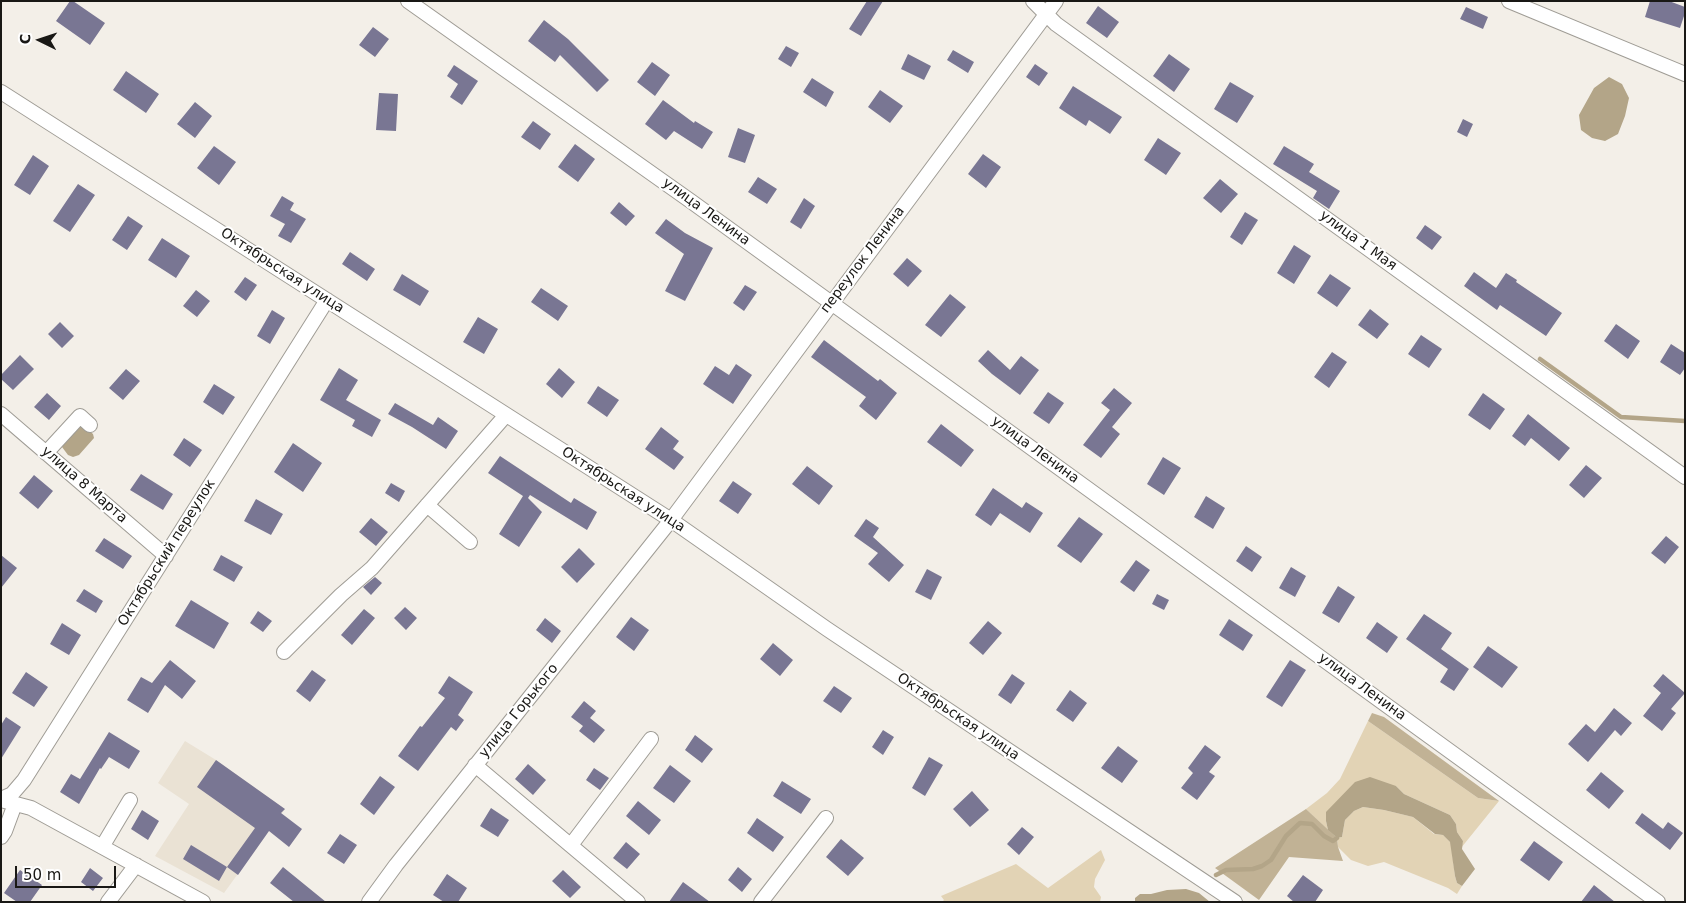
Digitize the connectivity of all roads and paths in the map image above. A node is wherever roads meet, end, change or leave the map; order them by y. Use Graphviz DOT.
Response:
graph roads {
  1 [pos="408,1"];
  2 [pos="1033,1"];
  3 [pos="1056,1"];
  4 [pos="1509,1"];
  5 [pos="1047,14"];
  6 [pos="1685,74"];
  7 [pos="1,92"];
  8 [pos="327,300"];
  9 [pos="832,302"];
  10 [pos="1,414"];
  11 [pos="506,415"];
  12 [pos="90,425"];
  13 [pos="46,453"];
  14 [pos="1685,477"];
  15 [pos="427,505"];
  16 [pos="671,520"];
  17 [pos="470,542"];
  18 [pos="166,556"];
  19 [pos="284,652"];
  20 [pos="651,739"];
  21 [pos="475,766"];
  22 [pos="130,800"];
  23 [pos="6,801"];
  24 [pos="826,818"];
  25 [pos="1,837"];
  26 [pos="571,845"];
  27 [pos="102,847"];
  28 [pos="136,865"];
  29 [pos="108,902"];
  30 [pos="203,902"];
  31 [pos="369,902"];
  32 [pos="638,902"];
  33 [pos="761,902"];
  34 [pos="1235,902"];
  35 [pos="1658,902"];
  1 -- 9 [label="street, улица Ленина"];
  2 -- 5 [label="street, улица 1 Мая"];
  3 -- 5 [label="street, переулок Ленина"];
  4 -- 6 [label="street"];
  5 -- 9 [label="street, переулок Ленина"];
  5 -- 14 [label="street, улица 1 Мая"];
  7 -- 8 [label="street, Октябрьская улица"];
  8 -- 11 [label="street, Октябрьская улица"];
  8 -- 18 [label="street, Октябрьский переулок"];
  9 -- 16 [label="street, переулок Ленина"];
  9 -- 35 [label="street, улица Ленина"];
  10 -- 13 [label="street, улица 8 Марта"];
  11 -- 15 [label="street"];
  11 -- 16 [label="street, Октябрьская улица"];
  12 -- 13 [label="street"];
  13 -- 18 [label="street, улица 8 Марта"];
  15 -- 17 [label="street"];
  15 -- 19 [label="street"];
  16 -- 21 [label="street, улица Горького"];
  16 -- 34 [label="street, Октябрьская улица"];
  18 -- 23 [label="street, Октябрьский переулок"];
  20 -- 26 [label="street"];
  21 -- 26 [label="street"];
  21 -- 31 [label="street, улица Горького"];
  22 -- 27 [label="street"];
  23 -- 25 [label="street"];
  23 -- 27 [label="street"];
  24 -- 33 [label="street"];
  26 -- 32 [label="street"];
  27 -- 28 [label="street"];
  28 -- 29 [label="street"];
  28 -- 30 [label="street"];
}
